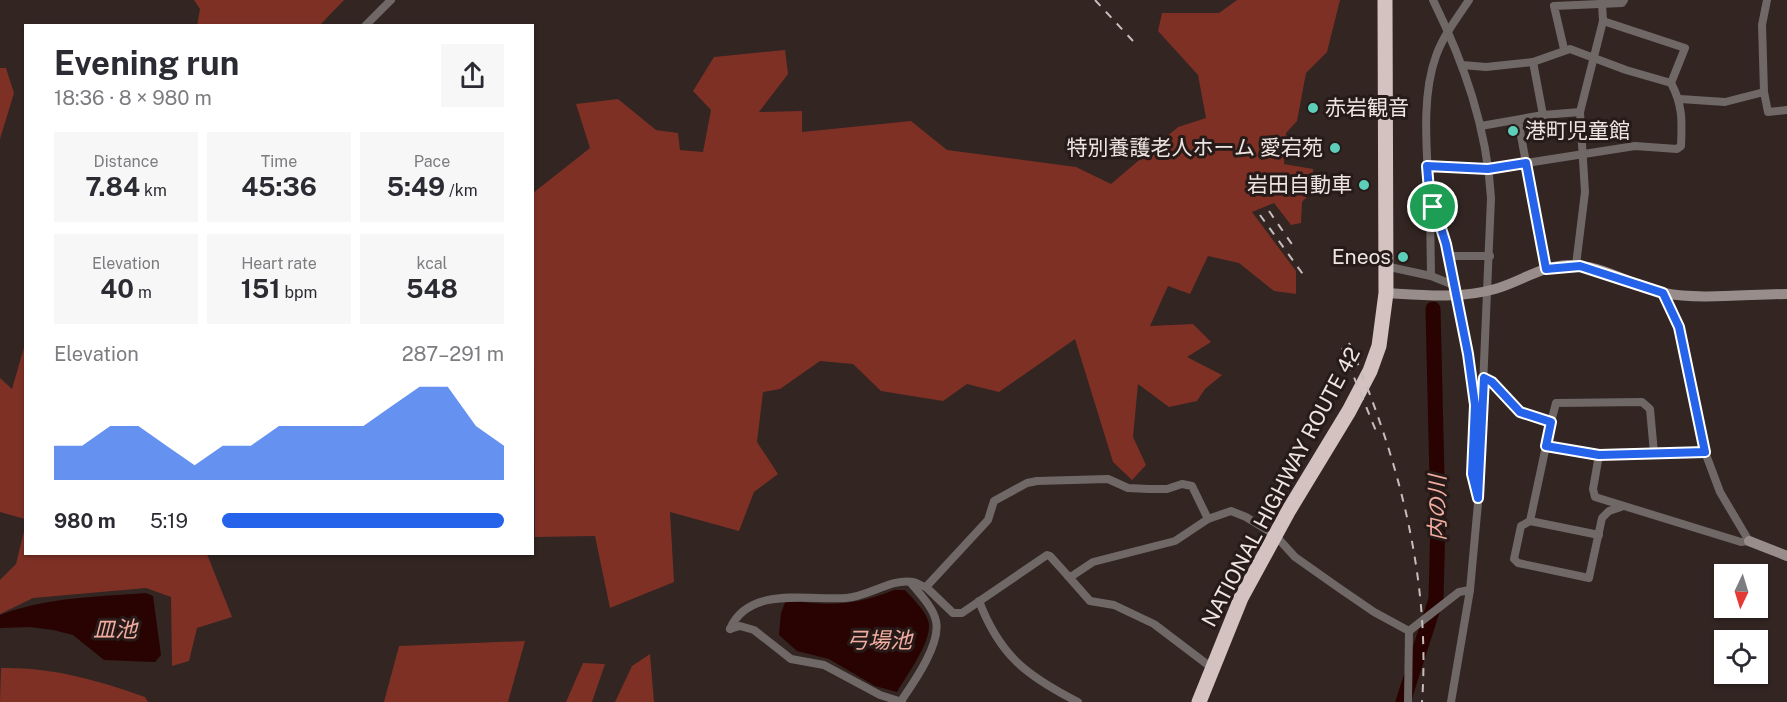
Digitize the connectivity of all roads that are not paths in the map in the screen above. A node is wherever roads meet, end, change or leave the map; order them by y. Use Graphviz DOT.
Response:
graph roads {
  1 [pos="391,0"];
  2 [pos="1385,0"];
  3 [pos="1433,0"];
  4 [pos="1469,0"];
  5 [pos="1624,0"];
  6 [pos="1767,0"];
  7 [pos="1602,3"];
  8 [pos="1603,21"];
  9 [pos="367,24"];
  10 [pos="1448,32"];
  11 [pos="1564,49"];
  12 [pos="1592,58"];
  13 [pos="1533,62"];
  14 [pos="1462,65"];
  15 [pos="1671,83"];
  16 [pos="1764,92"];
  17 [pos="1680,99"];
  18 [pos="1787,110"];
  19 [pos="1580,112"];
  20 [pos="1543,115"];
  21 [pos="1518,120"];
  22 [pos="1481,126"];
  23 [pos="1582,153"];
  24 [pos="1526,163"];
  25 [pos="1427,166"];
  26 [pos="1488,169"];
  27 [pos="1429,190"];
  28 [pos="1448,256"];
  29 [pos="1490,256"];
  30 [pos="1385,266"];
  31 [pos="1576,266"];
  32 [pos="1546,269"];
  33 [pos="1431,276"];
  34 [pos="1457,290"];
  35 [pos="1488,291"];
  36 [pos="1386,293"];
  37 [pos="1663,293"];
  38 [pos="1787,294"];
  39 [pos="1484,378"];
  40 [pos="1551,422"];
  41 [pos="1546,446"];
  42 [pos="1705,452"];
  43 [pos="1654,453"];
  44 [pos="1599,455"];
  45 [pos="1478,498"];
  46 [pos="1621,507"];
  47 [pos="1208,519"];
  48 [pos="1530,521"];
  49 [pos="1275,535"];
  50 [pos="1599,535"];
  51 [pos="1749,541"];
  52 [pos="1787,556"];
  53 [pos="1068,576"];
  54 [pos="910,582"];
  55 [pos="926,587"];
  56 [pos="1470,590"];
  57 [pos="979,601"];
  58 [pos="1409,631"];
  59 [pos="1212,668"];
  60 [pos="902,702"];
  61 [pos="1078,702"];
  62 [pos="1198,702"];
  63 [pos="1408,702"];
  64 [pos="1451,702"];
  1 -- 9 [label="street"];
  2 -- 30 [label="highway, NATIONAL HIGHWAY ROUTE 42"];
  3 -- 10 [label="street"];
  4 -- 10 [label="street"];
  5 -- 7 [label="street"];
  6 -- 16 [label="street"];
  7 -- 8 [label="street"];
  7 -- 11 [label="street"];
  8 -- 12 [label="street"];
  8 -- 15 [label="street"];
  10 -- 14 [label="street"];
  10 -- 25 [label="street"];
  11 -- 12 [label="street"];
  11 -- 13 [label="street"];
  12 -- 15 [label="street"];
  12 -- 19 [label="street"];
  13 -- 14 [label="street"];
  13 -- 20 [label="street"];
  14 -- 22 [label="street"];
  15 -- 17 [label="street"];
  16 -- 17 [label="street"];
  16 -- 18 [label="street"];
  17 -- 23 [label="street"];
  19 -- 20 [label="street"];
  19 -- 23 [label="street"];
  20 -- 21 [label="street"];
  21 -- 22 [label="street"];
  21 -- 24 [label="street"];
  22 -- 26 [label="street"];
  23 -- 24 [label="street"];
  23 -- 31 [label="street"];
  24 -- 26 [label="street"];
  24 -- 32 [label="street"];
  25 -- 26 [label="street"];
  25 -- 27 [label="street"];
  26 -- 29 [label="street"];
  27 -- 28 [label="street"];
  27 -- 33 [label="street"];
  28 -- 29 [label="street"];
  28 -- 34 [label="street"];
  29 -- 35 [label="street"];
  30 -- 33 [label="street"];
  30 -- 36 [label="highway, NATIONAL HIGHWAY ROUTE 42"];
  31 -- 32 [label="street"];
  31 -- 37 [label="street"];
  32 -- 35 [label="street"];
  33 -- 34 [label="street"];
  34 -- 35 [label="street"];
  34 -- 36 [label="street"];
  34 -- 45 [label="street"];
  35 -- 39 [label="street"];
  36 -- 49 [label="highway, NATIONAL HIGHWAY ROUTE 42"];
  37 -- 38 [label="street"];
  37 -- 42 [label="street"];
  39 -- 40 [label="street"];
  39 -- 45 [label="street"];
  40 -- 41 [label="street"];
  40 -- 43 [label="street"];
  41 -- 44 [label="street"];
  41 -- 48 [label="street"];
  42 -- 43 [label="street"];
  42 -- 51 [label="street"];
  43 -- 44 [label="street"];
  44 -- 46 [label="street"];
  45 -- 56 [label="street"];
  46 -- 50 [label="street"];
  46 -- 51 [label="street"];
  47 -- 49 [label="street"];
  47 -- 53 [label="street"];
  47 -- 55 [label="street"];
  48 -- 50 [label="street"];
  48 -- 50 [label="street"];
  49 -- 58 [label="street"];
  49 -- 59 [label="highway, NATIONAL HIGHWAY ROUTE 42"];
  51 -- 52 [label="street"];
  53 -- 57 [label="street"];
  53 -- 59 [label="street"];
  54 -- 55 [label="street"];
  54 -- 60 [label="street"];
  54 -- 60 [label="street"];
  55 -- 57 [label="street"];
  56 -- 58 [label="street"];
  56 -- 64 [label="street"];
  57 -- 61 [label="street"];
  58 -- 63 [label="street"];
  59 -- 62 [label="highway, NATIONAL HIGHWAY ROUTE 42"];
}
